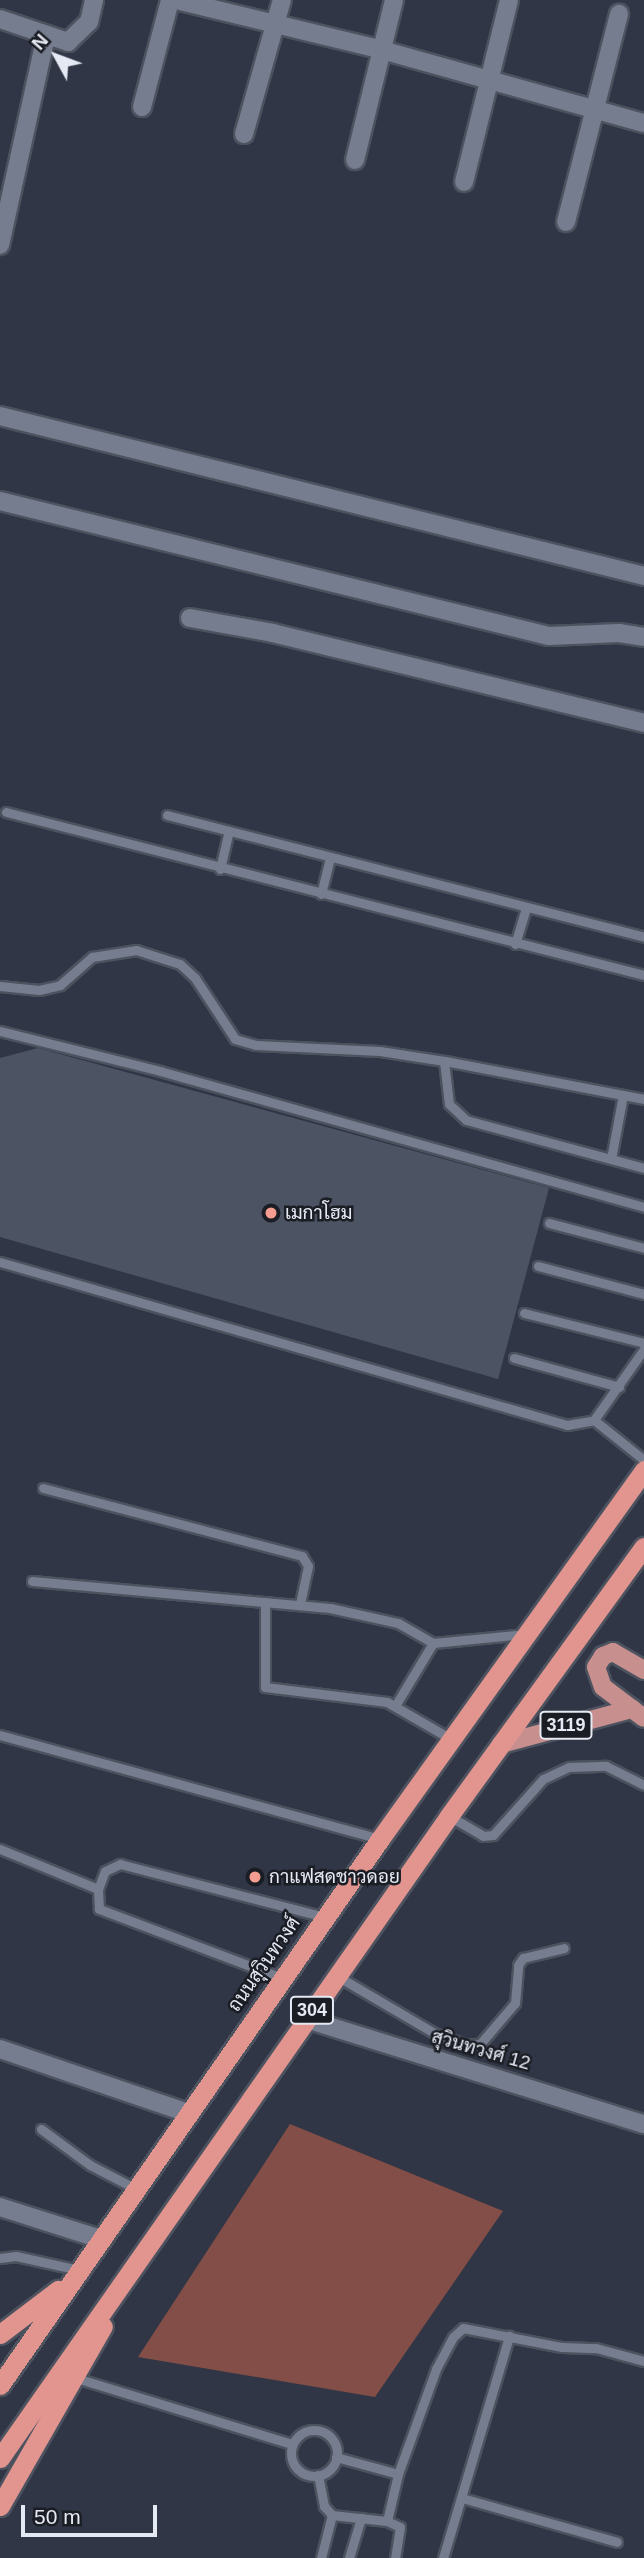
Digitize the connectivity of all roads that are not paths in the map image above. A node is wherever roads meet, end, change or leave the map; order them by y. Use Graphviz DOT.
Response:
graph roads {
  1 [pos="94,0"];
  2 [pos="170,0"];
  3 [pos="177,0"];
  4 [pos="282,0"];
  5 [pos="394,0"];
  6 [pos="509,0"];
  7 [pos="618,14"];
  8 [pos="0,19"];
  9 [pos="276,26"];
  10 [pos="47,35"];
  11 [pos="382,50"];
  12 [pos="485,80"];
  13 [pos="142,107"];
  14 [pos="594,111"];
  15 [pos="644,123"];
  16 [pos="244,134"];
  17 [pos="355,160"];
  18 [pos="464,182"];
  19 [pos="566,222"];
  20 [pos="0,245"];
  21 [pos="0,416"];
  22 [pos="0,501"];
  23 [pos="644,576"];
  24 [pos="190,618"];
  25 [pos="644,637"];
  26 [pos="644,723"];
  27 [pos="6,812"];
  28 [pos="167,815"];
  29 [pos="229,831"];
  30 [pos="330,857"];
  31 [pos="220,869"];
  32 [pos="321,894"];
  33 [pos="526,908"];
  34 [pos="644,937"];
  35 [pos="515,944"];
  36 [pos="644,975"];
  37 [pos="0,986"];
  38 [pos="0,1031"];
  39 [pos="444,1061"];
  40 [pos="623,1095"];
  41 [pos="644,1099"];
  42 [pos="611,1159"];
  43 [pos="644,1168"];
  44 [pos="644,1207"];
  45 [pos="549,1223"];
  46 [pos="644,1248"];
  47 [pos="0,1262"];
  48 [pos="538,1266"];
  49 [pos="644,1294"];
  50 [pos="524,1313"];
  51 [pos="644,1343"];
  52 [pos="644,1349"];
  53 [pos="514,1358"];
  54 [pos="619,1387"];
  55 [pos="594,1420"];
  56 [pos="644,1460"];
  57 [pos="644,1470"];
  58 [pos="43,1488"];
  59 [pos="644,1547"];
  60 [pos="32,1581"];
  61 [pos="265,1602"];
  62 [pos="300,1605"];
  63 [pos="526,1633"];
  64 [pos="433,1643"];
  65 [pos="644,1670"];
  66 [pos="395,1706"];
  67 [pos="638,1713"];
  68 [pos="0,1735"];
  69 [pos="451,1739"];
  70 [pos="501,1744"];
  71 [pos="644,1784"];
  72 [pos="449,1816"];
  73 [pos="380,1839"];
  74 [pos="0,1849"];
  75 [pos="97,1889"];
  76 [pos="325,1917"];
  77 [pos="564,1948"];
  78 [pos="337,1976"];
  79 [pos="282,1978"];
  80 [pos="306,2019"];
  81 [pos="0,2049"];
  82 [pos="188,2113"];
  83 [pos="644,2124"];
  84 [pos="41,2129"];
  85 [pos="136,2189"];
  86 [pos="0,2207"];
  87 [pos="100,2239"];
  88 [pos="0,2258"];
  89 [pos="76,2275"];
  90 [pos="124,2277"];
  91 [pos="0,2334"];
  92 [pos="509,2336"];
  93 [pos="644,2361"];
  94 [pos="76,2378"];
  95 [pos="0,2385"];
  96 [pos="292,2444"];
  97 [pos="336,2457"];
  98 [pos="0,2458"];
  99 [pos="398,2474"];
  100 [pos="318,2475"];
  101 [pos="462,2498"];
  102 [pos="0,2506"];
  103 [pos="332,2515"];
  104 [pos="361,2518"];
  105 [pos="387,2521"];
  106 [pos="617,2542"];
  107 [pos="321,2558"];
  108 [pos="349,2558"];
  109 [pos="395,2558"];
  110 [pos="443,2558"];
  1 -- 10 [label="street"];
  2 -- 13 [label="street"];
  3 -- 9 [label="street"];
  4 -- 9 [label="street"];
  5 -- 11 [label="street"];
  6 -- 12 [label="street"];
  7 -- 14 [label="street"];
  8 -- 10 [label="street"];
  9 -- 11 [label="street"];
  9 -- 16 [label="street"];
  10 -- 20 [label="street"];
  11 -- 12 [label="street"];
  11 -- 17 [label="street"];
  12 -- 14 [label="street"];
  12 -- 18 [label="street"];
  14 -- 15 [label="street"];
  14 -- 19 [label="street"];
  21 -- 23 [label="street"];
  22 -- 25 [label="street"];
  24 -- 26 [label="street"];
  27 -- 31 [label="lane"];
  28 -- 29 [label="lane"];
  29 -- 30 [label="lane"];
  29 -- 31 [label="lane"];
  30 -- 32 [label="lane"];
  30 -- 33 [label="lane"];
  31 -- 32 [label="lane"];
  32 -- 35 [label="lane"];
  33 -- 34 [label="lane"];
  33 -- 35 [label="lane"];
  35 -- 36 [label="lane"];
  37 -- 39 [label="lane"];
  38 -- 44 [label="lane"];
  39 -- 40 [label="lane"];
  39 -- 42 [label="lane"];
  40 -- 41 [label="lane"];
  40 -- 42 [label="lane"];
  42 -- 43 [label="lane"];
  45 -- 46 [label="lane"];
  47 -- 55 [label="lane"];
  48 -- 49 [label="lane"];
  50 -- 51 [label="lane"];
  52 -- 54 [label="lane"];
  53 -- 54 [label="lane"];
  54 -- 55 [label="lane"];
  55 -- 56 [label="lane"];
  57 -- 63 [label="highway, ถนนสุวินทวงศ์ / 304"];
  58 -- 62 [label="lane"];
  59 -- 70 [label="highway, 304"];
  60 -- 61 [label="lane"];
  61 -- 62 [label="lane"];
  61 -- 66 [label="lane"];
  62 -- 64 [label="lane"];
  63 -- 64 [label="lane"];
  63 -- 69 [label="highway, ถนนสุวินทวงศ์ / 304"];
  64 -- 66 [label="lane"];
  65 -- 67 [label="main road"];
  66 -- 69 [label="lane"];
  67 -- 70 [label="main road, 3119"];
  68 -- 73 [label="lane"];
  69 -- 73 [label="highway, ถนนสุวินทวงศ์ / 304"];
  70 -- 72 [label="highway, 304"];
  71 -- 72 [label="lane"];
  72 -- 78 [label="highway, 304"];
  73 -- 76 [label="highway, ถนนสุวินทวงศ์ / 304"];
  74 -- 75 [label="lane"];
  75 -- 76 [label="lane"];
  75 -- 79 [label="lane"];
  76 -- 79 [label="highway, ถนนสุวินทวงศ์ / 304"];
  77 -- 78 [label="lane"];
  78 -- 80 [label="highway, 304"];
  79 -- 82 [label="highway, ถนนสุวินทวงศ์ / 304"];
  80 -- 83 [label="street, สุวินทวงศ์ 12"];
  80 -- 90 [label="highway, 304"];
  81 -- 82 [label="street"];
  82 -- 85 [label="highway, ถนนสุวินทวงศ์ / 304"];
  84 -- 85 [label="lane"];
  85 -- 87 [label="highway, ถนนสุวินทวงศ์ / 304"];
  86 -- 87 [label="street"];
  87 -- 89 [label="highway, ถนนสุวินทวงศ์ / 304"];
  88 -- 89 [label="lane"];
  89 -- 91 [label="highway"];
  89 -- 95 [label="highway, ถนนสุวินทวงศ์ / 304"];
  90 -- 94 [label="highway"];
  90 -- 98 [label="highway, 304"];
  92 -- 93 [label="lane"];
  92 -- 99 [label="lane"];
  92 -- 101 [label="lane"];
  94 -- 96 [label="lane"];
  94 -- 102 [label="highway"];
  96 -- 97 [label="lane"];
  96 -- 100 [label="lane"];
  97 -- 99 [label="lane"];
  97 -- 100 [label="lane"];
  99 -- 105 [label="lane"];
  100 -- 103 [label="lane"];
  101 -- 106 [label="lane"];
  101 -- 110 [label="lane"];
  103 -- 104 [label="lane"];
  103 -- 107 [label="lane"];
  104 -- 105 [label="lane"];
  104 -- 108 [label="lane"];
  105 -- 109 [label="lane"];
}
